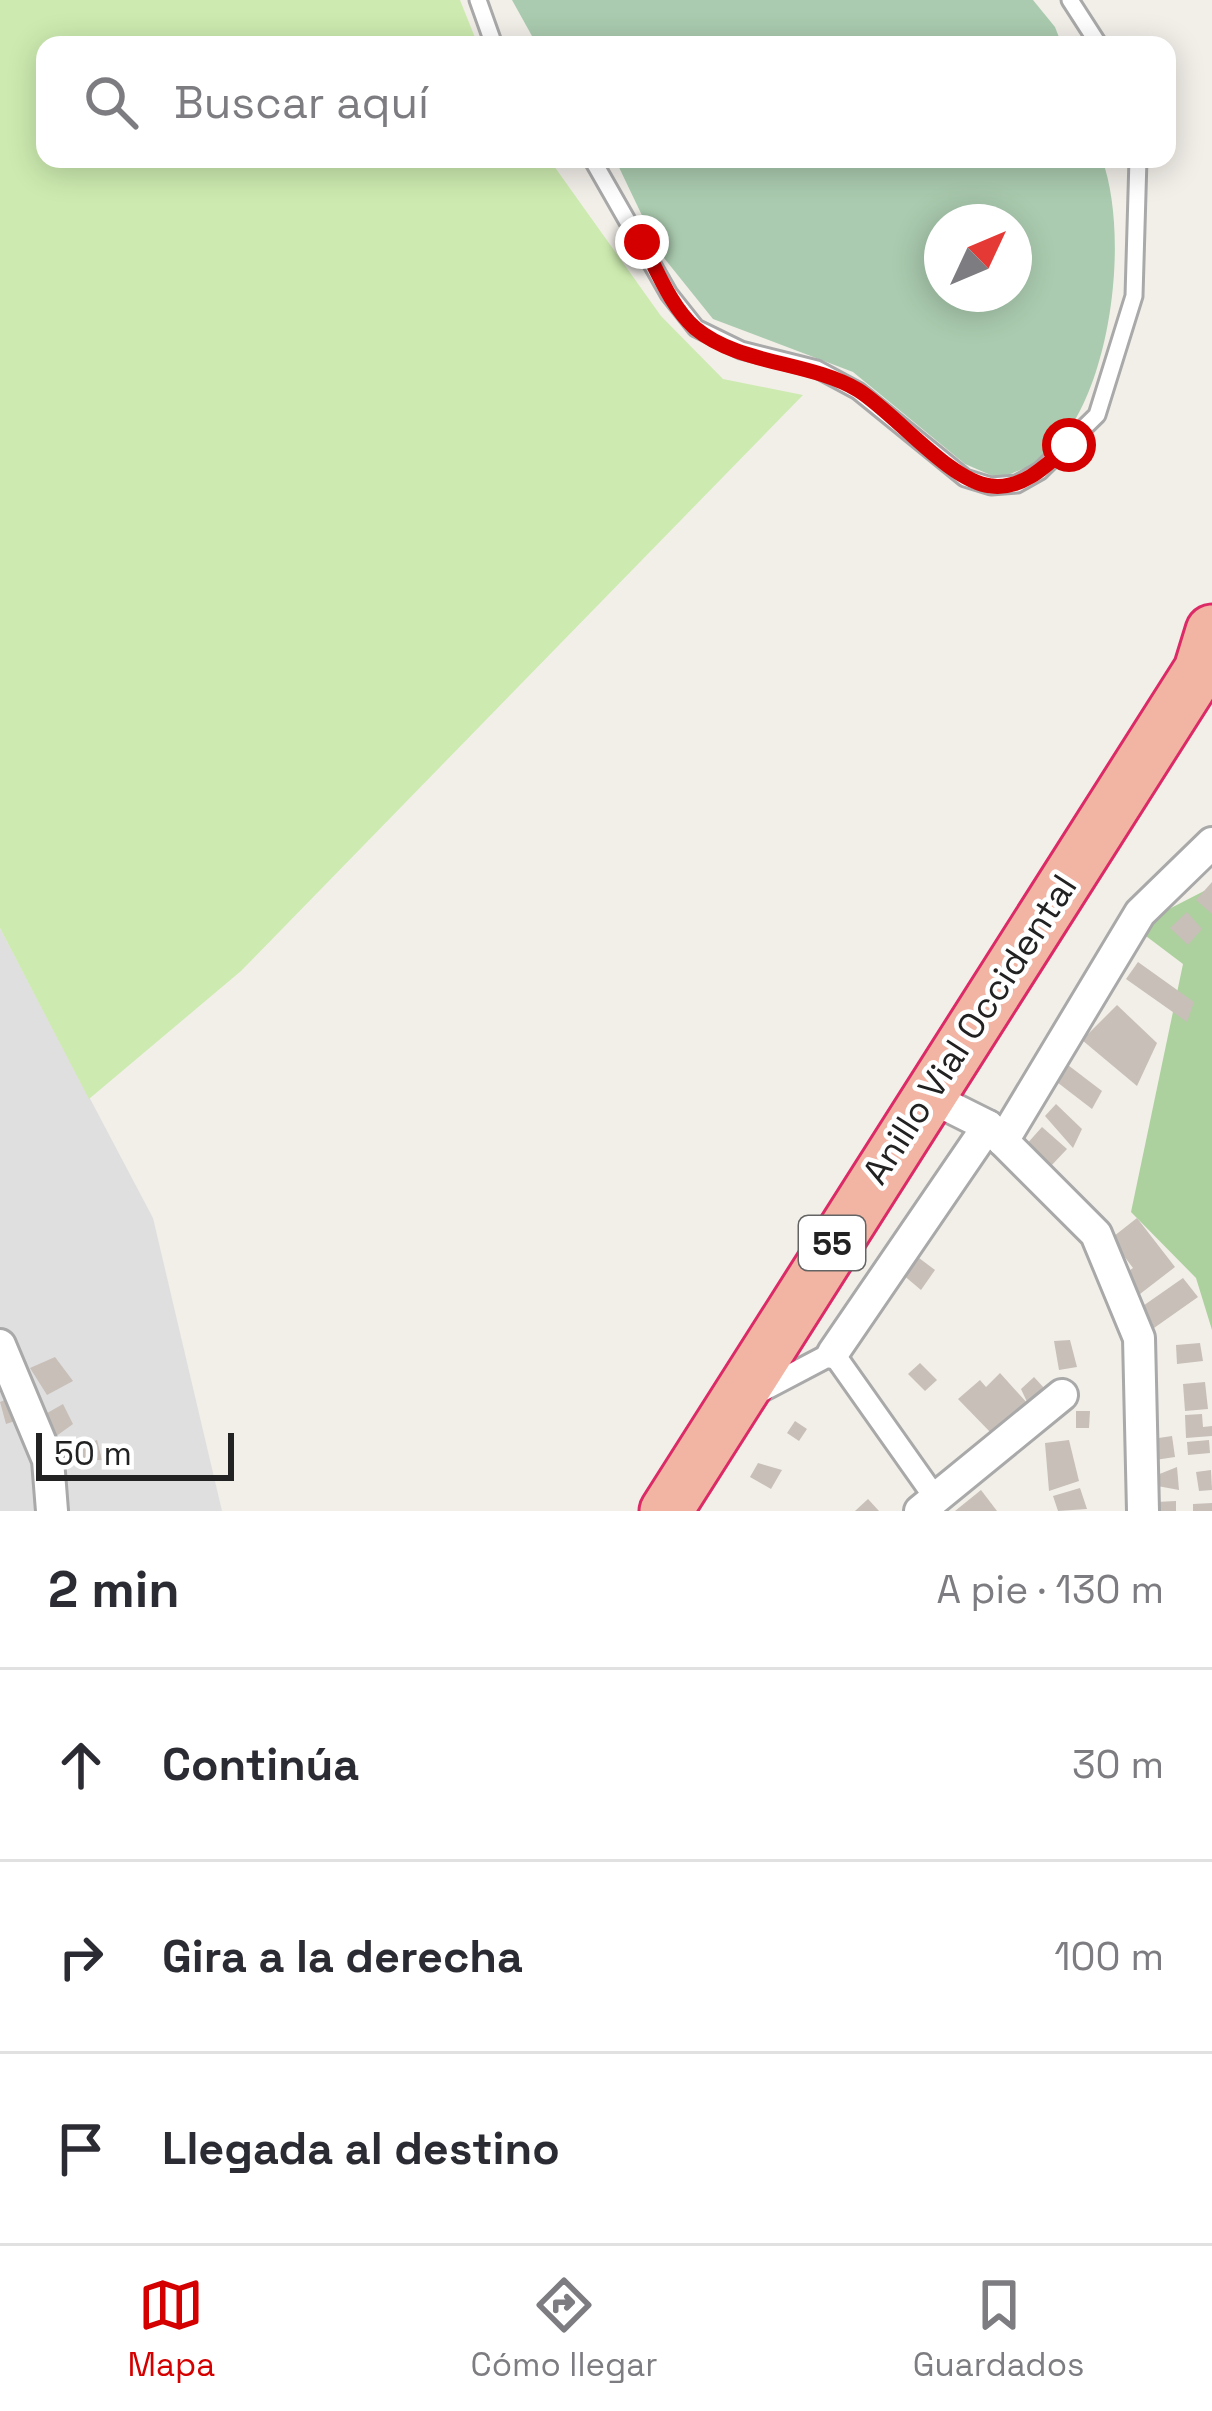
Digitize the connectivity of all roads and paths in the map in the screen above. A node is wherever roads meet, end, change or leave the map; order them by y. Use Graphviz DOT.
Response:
graph roads {
  1 [pos="478,0"];
  2 [pos="1070,0"];
  3 [pos="491,36"];
  4 [pos="1093,36"];
  5 [pos="597,168"];
  6 [pos="1138,168"];
  7 [pos="1208,654"];
  8 [pos="1212,843"];
  9 [pos="926,1095"];
  10 [pos="996,1133"];
  11 [pos="0,1345"];
  12 [pos="833,1353"];
  13 [pos="1062,1395"];
  14 [pos="736,1398"];
  15 [pos="932,1506"];
  16 [pos="52,1511"];
  17 [pos="665,1511"];
  18 [pos="1144,1511"];
  1 -- 3 [label="lane"];
  2 -- 4 [label="lane"];
  5 -- 6 [label="lane"];
  7 -- 9 [label="highway, Anillo Vial Occidental / 55"];
  8 -- 10 [label="street"];
  9 -- 10 [label="street"];
  9 -- 14 [label="highway, Anillo Vial Occidental / 55"];
  10 -- 12 [label="street"];
  10 -- 18 [label="street"];
  11 -- 16 [label="street"];
  12 -- 14 [label="street"];
  12 -- 15 [label="street"];
  13 -- 15 [label="street"];
  14 -- 17 [label="highway, Anillo Vial Occidental / 55"];
}
